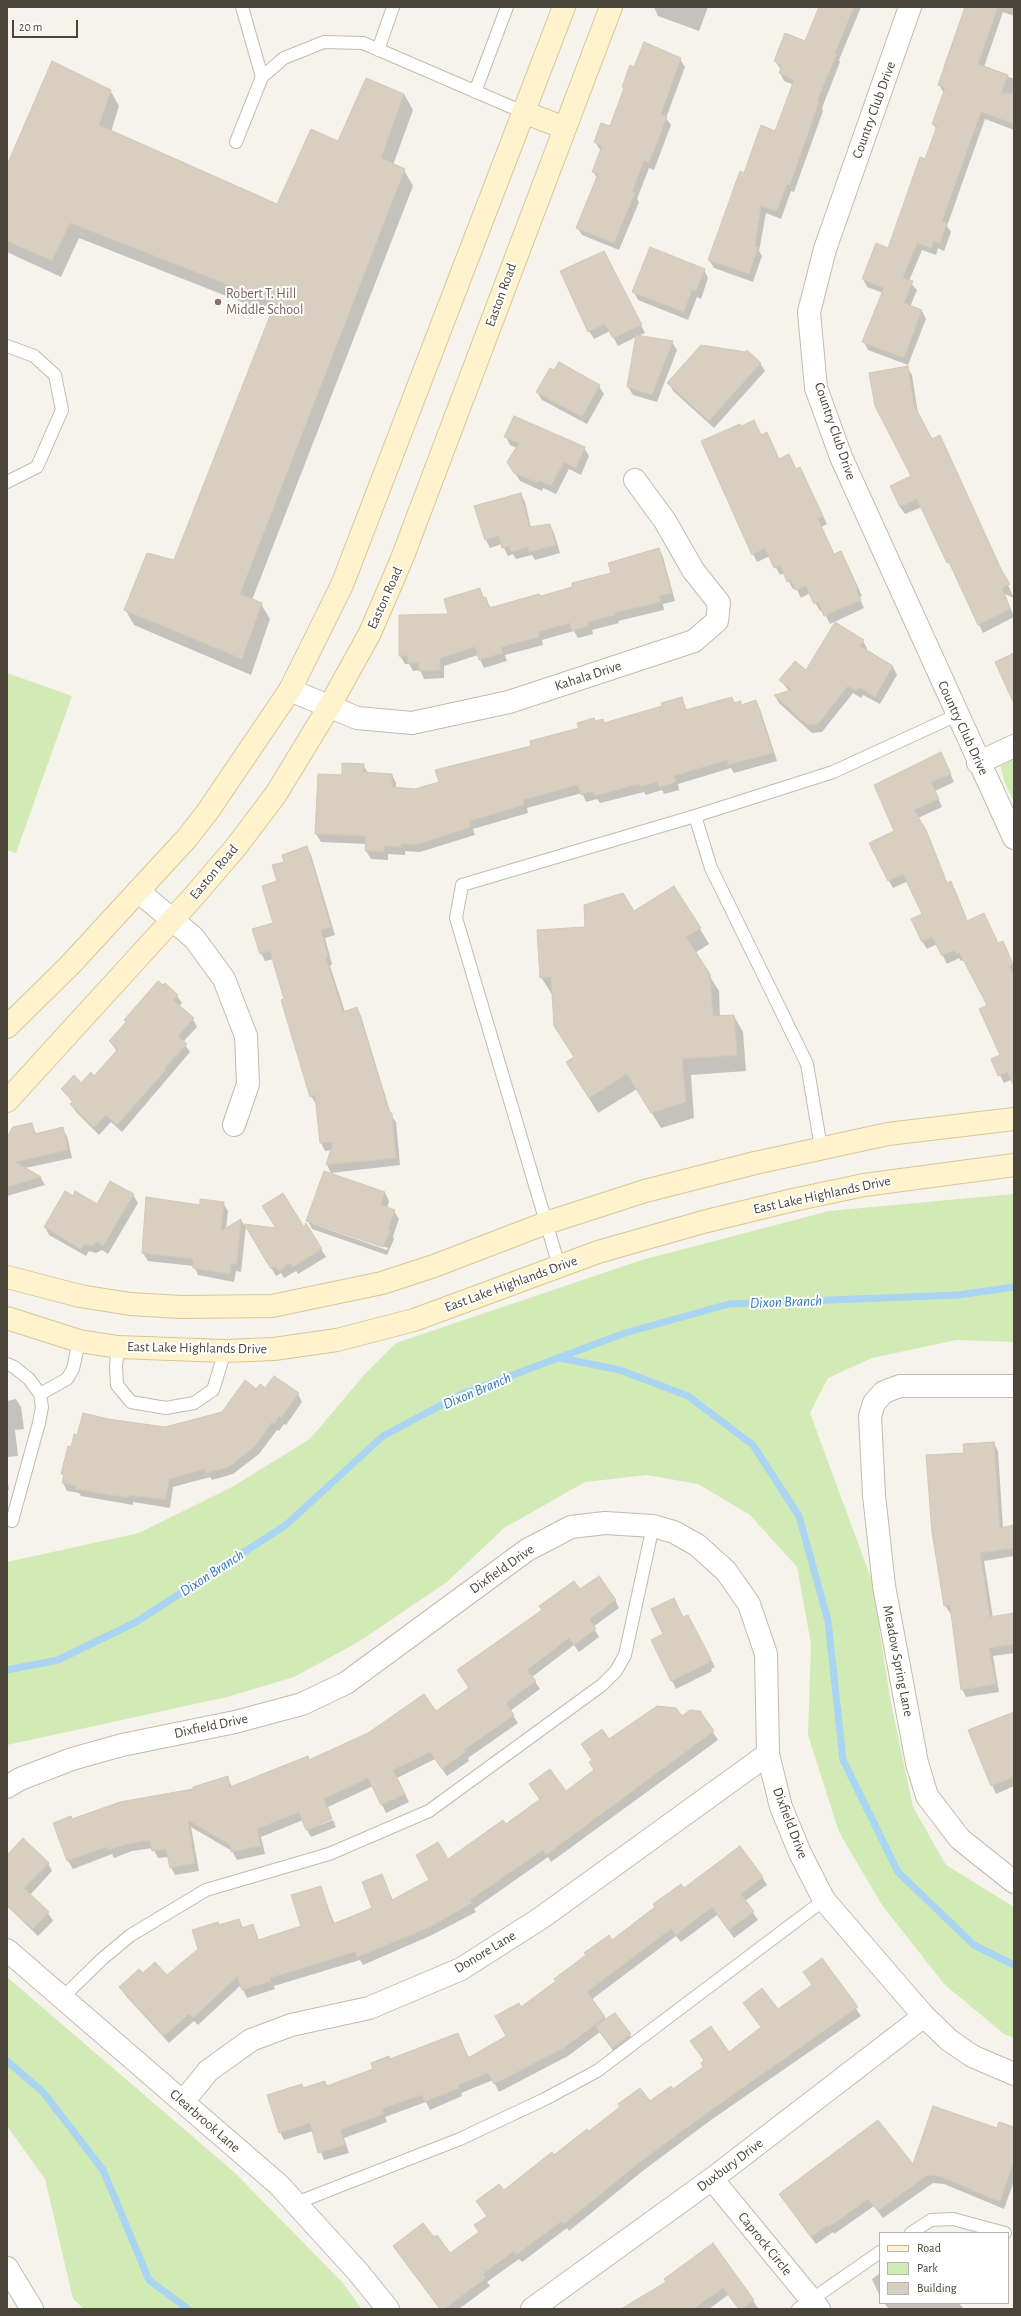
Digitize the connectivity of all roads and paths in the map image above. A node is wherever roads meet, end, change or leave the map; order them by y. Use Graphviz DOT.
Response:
graph roads {
  1 [pos="242,7"];
  2 [pos="393,7"];
  3 [pos="507,7"];
  4 [pos="564,7"];
  5 [pos="611,7"];
  6 [pos="910,7"];
  7 [pos="378,50"];
  8 [pos="262,78"];
  9 [pos="475,92"];
  10 [pos="523,112"];
  11 [pos="565,128"];
  12 [pos="236,142"];
  13 [pos="7,346"];
  14 [pos="635,480"];
  15 [pos="7,482"];
  16 [pos="290,690"];
  17 [pos="329,708"];
  18 [pos="957,715"];
  19 [pos="1014,746"];
  20 [pos="978,763"];
  21 [pos="695,816"];
  22 [pos="1014,838"];
  23 [pos="138,892"];
  24 [pos="173,919"];
  25 [pos="7,1027"];
  26 [pos="7,1100"];
  27 [pos="1014,1119"];
  28 [pos="234,1125"];
  29 [pos="821,1148"];
  30 [pos="1014,1165"];
  31 [pos="546,1223"];
  32 [pos="559,1266"];
  33 [pos="7,1276"];
  34 [pos="7,1318"];
  35 [pos="79,1341"];
  36 [pos="118,1347"];
  37 [pos="225,1351"];
  38 [pos="7,1364"];
  39 [pos="1014,1386"];
  40 [pos="40,1394"];
  41 [pos="12,1521"];
  42 [pos="653,1526"];
  43 [pos="768,1754"];
  44 [pos="7,1787"];
  45 [pos="1014,1882"];
  46 [pos="824,1900"];
  47 [pos="7,1950"];
  48 [pos="62,1998"];
  49 [pos="924,2016"];
  50 [pos="1014,2074"];
  51 [pos="183,2102"];
  52 [pos="712,2178"];
  53 [pos="296,2203"];
  54 [pos="913,2232"];
  55 [pos="1002,2232"];
  56 [pos="879,2253"];
  57 [pos="7,2268"];
  58 [pos="809,2306"];
  59 [pos="32,2309"];
  60 [pos="388,2309"];
  61 [pos="532,2309"];
  1 -- 8 [label="lane"];
  2 -- 7 [label="lane"];
  3 -- 9 [label="lane"];
  4 -- 10 [label="main road"];
  5 -- 11 [label="main road, Easton Road"];
  6 -- 18 [label="street, Country Club Drive"];
  7 -- 8 [label="lane"];
  7 -- 9 [label="lane"];
  8 -- 12 [label="lane"];
  9 -- 10 [label="lane"];
  10 -- 11 [label="main road"];
  10 -- 16 [label="main road"];
  11 -- 17 [label="main road, Easton Road"];
  13 -- 15 [label="lane"];
  14 -- 17 [label="street, Kahala Drive"];
  16 -- 17 [label="street, Kahala Drive"];
  16 -- 23 [label="main road"];
  17 -- 24 [label="main road, Easton Road"];
  18 -- 20 [label="street, Country Club Drive"];
  18 -- 21 [label="lane"];
  19 -- 20 [label="street"];
  20 -- 22 [label="street, Country Club Drive"];
  21 -- 29 [label="lane"];
  21 -- 31 [label="lane"];
  23 -- 24 [label="street"];
  23 -- 25 [label="main road"];
  24 -- 26 [label="main road, Easton Road"];
  24 -- 28 [label="street"];
  27 -- 29 [label="main road"];
  29 -- 31 [label="main road"];
  30 -- 32 [label="main road, East Lake Highlands Drive"];
  31 -- 32 [label="lane"];
  31 -- 33 [label="main road"];
  32 -- 37 [label="main road, East Lake Highlands Drive"];
  34 -- 35 [label="main road, East Lake Highlands Drive"];
  35 -- 36 [label="main road, East Lake Highlands Drive"];
  35 -- 40 [label="lane"];
  36 -- 37 [label="main road, East Lake Highlands Drive"];
  36 -- 37 [label="lane"];
  38 -- 40 [label="lane"];
  39 -- 45 [label="street, Meadow Spring Lane"];
  40 -- 41 [label="lane"];
  42 -- 43 [label="street, Dixfield Drive"];
  42 -- 44 [label="street, Dixfield Drive"];
  42 -- 48 [label="lane"];
  43 -- 46 [label="street, Dixfield Drive"];
  43 -- 51 [label="street, Donore Lane"];
  46 -- 49 [label="street, Dixfield Drive"];
  46 -- 53 [label="lane"];
  47 -- 48 [label="street, Clearbrook Lane"];
  48 -- 51 [label="street, Clearbrook Lane"];
  49 -- 50 [label="street, Dixfield Drive"];
  49 -- 52 [label="street, Duxbury Drive"];
  51 -- 53 [label="street, Clearbrook Lane"];
  52 -- 58 [label="street, Caprock Circle"];
  52 -- 61 [label="street, Duxbury Drive"];
  53 -- 60 [label="street, Clearbrook Lane"];
  54 -- 55 [label="lane"];
  56 -- 58 [label="lane"];
  57 -- 59 [label="street"];
}
